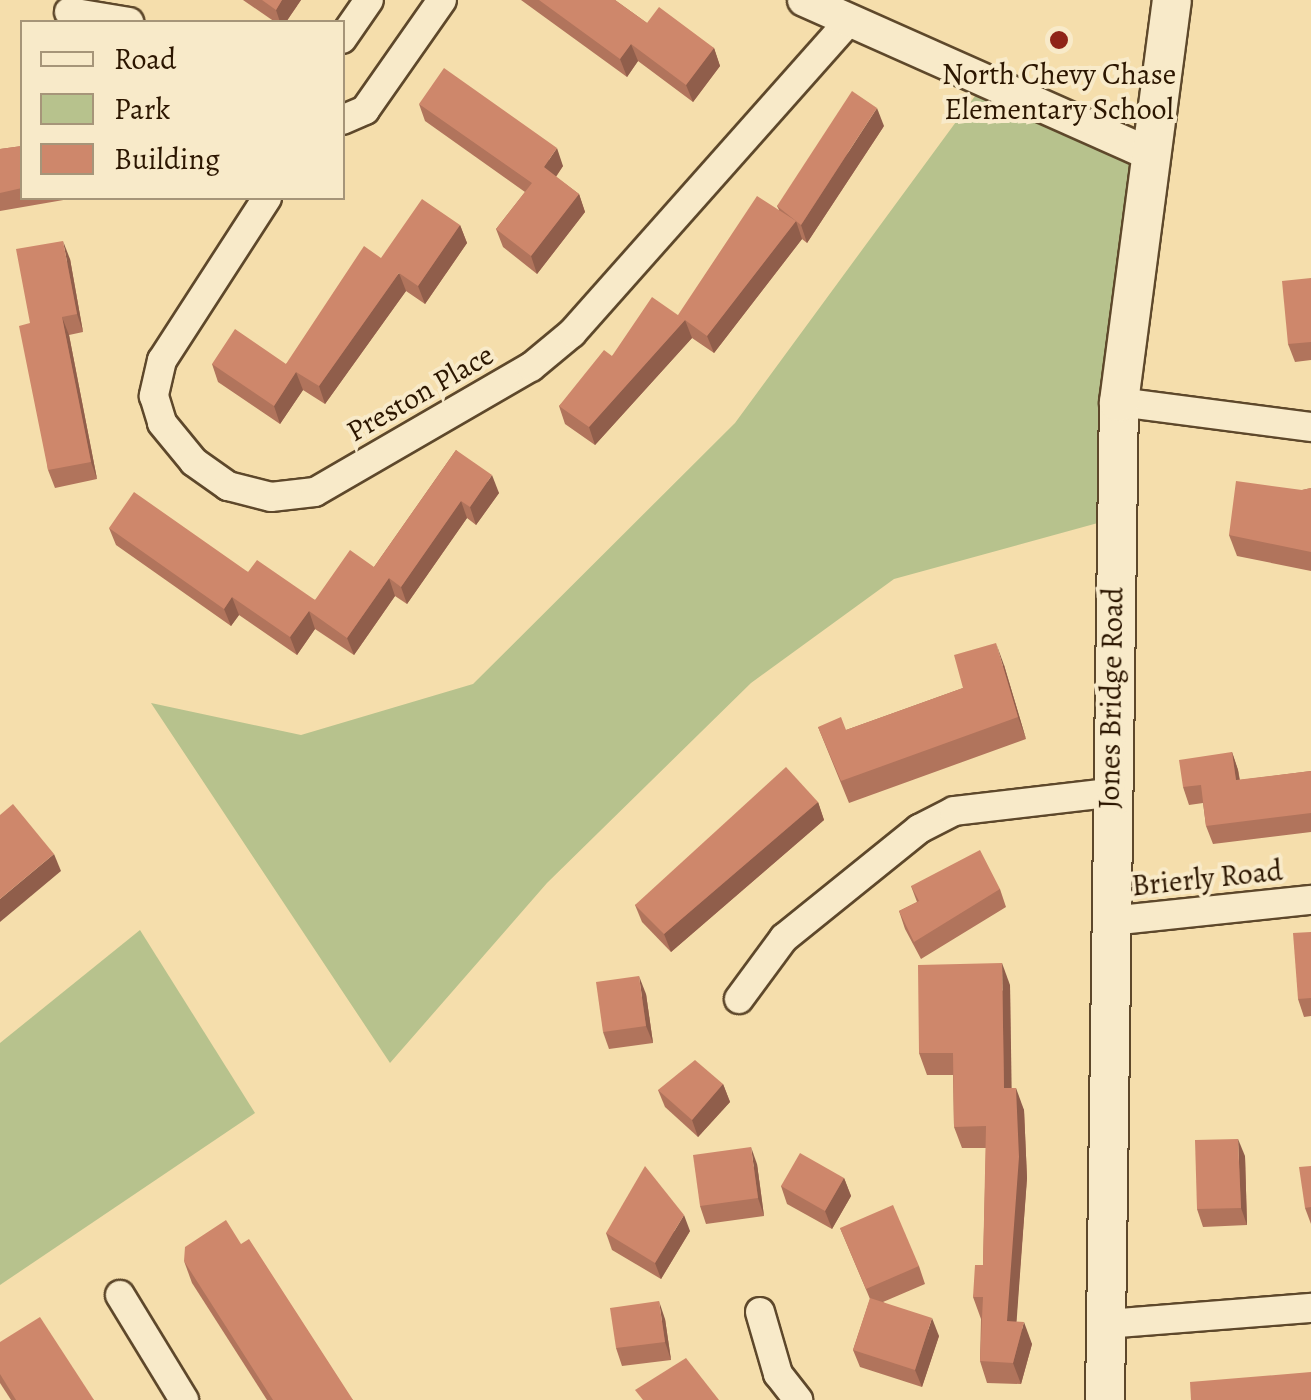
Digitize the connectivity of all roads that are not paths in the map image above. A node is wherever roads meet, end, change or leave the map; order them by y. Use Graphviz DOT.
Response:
graph roads {
  1 [pos="368,0"];
  2 [pos="442,0"];
  3 [pos="804,0"];
  4 [pos="1172,0"];
  5 [pos="69,12"];
  6 [pos="117,20"];
  7 [pos="848,21"];
  8 [pos="345,35"];
  9 [pos="345,119"];
  10 [pos="1148,153"];
  11 [pos="267,200"];
  12 [pos="1120,402"];
  13 [pos="1311,427"];
  14 [pos="1108,793"];
  15 [pos="1311,900"];
  16 [pos="1110,921"];
  17 [pos="739,999"];
  18 [pos="120,1294"];
  19 [pos="1311,1308"];
  20 [pos="760,1312"];
  21 [pos="1106,1324"];
  22 [pos="184,1400"];
  23 [pos="798,1400"];
  24 [pos="1105,1400"];
  1 -- 8 [label="street"];
  2 -- 9 [label="street"];
  3 -- 7 [label="street"];
  4 -- 10 [label="main road, Jones Bridge Road"];
  5 -- 6 [label="street"];
  7 -- 10 [label="street"];
  7 -- 11 [label="street, Preston Place"];
  10 -- 12 [label="main road, Jones Bridge Road"];
  12 -- 13 [label="street"];
  12 -- 14 [label="main road, Jones Bridge Road"];
  14 -- 16 [label="main road, Jones Bridge Road"];
  14 -- 17 [label="street"];
  15 -- 16 [label="street, Brierly Road"];
  16 -- 21 [label="main road, Jones Bridge Road"];
  18 -- 22 [label="street"];
  19 -- 21 [label="street"];
  20 -- 23 [label="street"];
  21 -- 24 [label="main road, Jones Bridge Road"];
}
